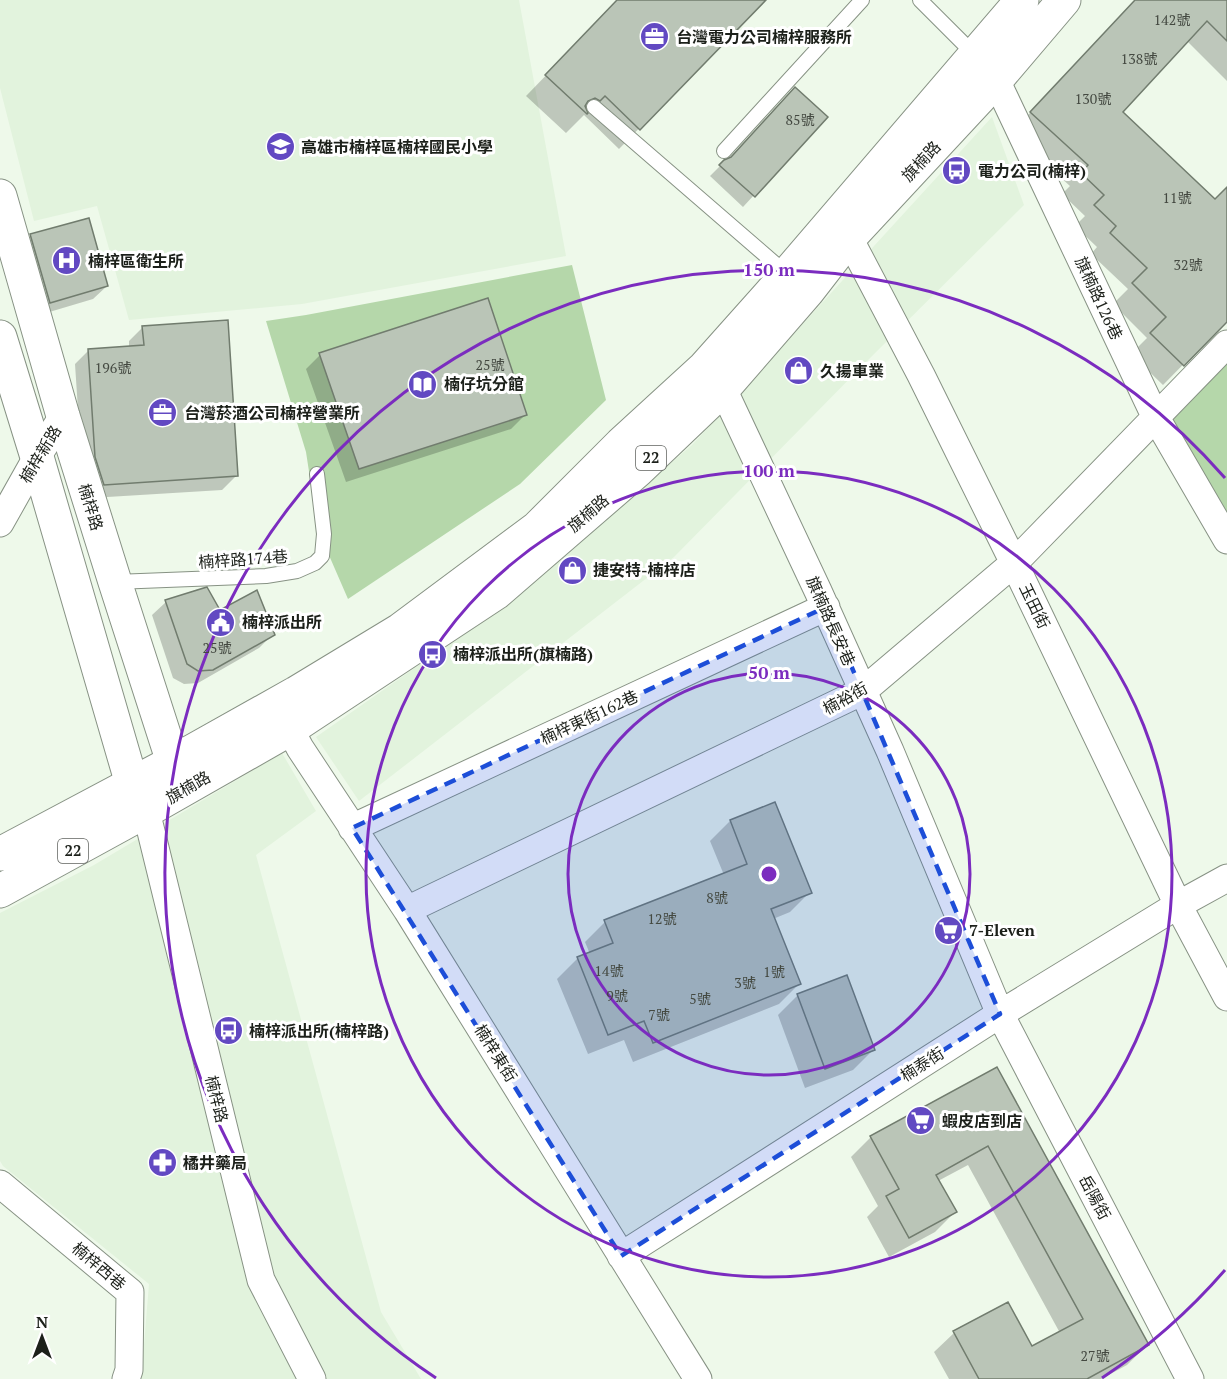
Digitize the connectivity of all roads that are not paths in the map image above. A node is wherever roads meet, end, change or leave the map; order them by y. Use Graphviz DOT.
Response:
graph roads {
  1 [pos="862,0"];
  2 [pos="920,0"];
  3 [pos="1022,0"];
  4 [pos="1064,0"];
  5 [pos="975,55"];
  6 [pos="996,80"];
  7 [pos="594,107"];
  8 [pos="724,151"];
  9 [pos="0,196"];
  10 [pos="841,230"];
  11 [pos="788,274"];
  12 [pos="0,337"];
  13 [pos="1227,344"];
  14 [pos="713,379"];
  15 [pos="63,416"];
  16 [pos="1155,416"];
  17 [pos="37,457"];
  18 [pos="317,474"];
  19 [pos="0,523"];
  20 [pos="1227,540"];
  21 [pos="1014,563"];
  22 [pos="115,582"];
  23 [pos="825,607"];
  24 [pos="863,691"];
  25 [pos="290,729"];
  26 [pos="173,762"];
  27 [pos="139,797"];
  28 [pos="352,828"];
  29 [pos="0,854"];
  30 [pos="1227,878"];
  31 [pos="0,891"];
  32 [pos="1178,905"];
  33 [pos="407,910"];
  34 [pos="1227,997"];
  35 [pos="1000,1014"];
  36 [pos="0,1184"];
  37 [pos="621,1256"];
  38 [pos="126,1379"];
  39 [pos="312,1379"];
  40 [pos="698,1379"];
  41 [pos="1190,1379"];
  1 -- 8 [label="lane"];
  2 -- 5 [label="lane"];
  3 -- 5 [label="main road, 旗楠路 / 22"];
  4 -- 6 [label="main road, 旗楠路 / 22"];
  5 -- 6 [label="street, 旗楠路126巷"];
  5 -- 10 [label="main road, 旗楠路 / 22"];
  6 -- 10 [label="main road, 旗楠路 / 22"];
  6 -- 16 [label="street, 旗楠路126巷"];
  7 -- 11 [label="lane"];
  9 -- 15 [label="main road, 楠梓路"];
  10 -- 11 [label="main road, 旗楠路 / 22"];
  10 -- 14 [label="main road, 旗楠路 / 22"];
  10 -- 21 [label="street, 玉田街"];
  11 -- 14 [label="main road, 旗楠路 / 22"];
  12 -- 17 [label="main road, 楠梓路"];
  13 -- 16 [label="street, 楠裕街"];
  14 -- 23 [label="street, 旗楠路長安巷"];
  14 -- 25 [label="main road, 旗楠路 / 22"];
  14 -- 26 [label="main road, 旗楠路 / 22"];
  15 -- 17 [label="street, 楠梓新路"];
  15 -- 22 [label="main road, 楠梓路"];
  16 -- 20 [label="street, 旗楠路126巷"];
  16 -- 21 [label="street, 楠裕街"];
  17 -- 19 [label="street, 楠梓新路"];
  17 -- 27 [label="main road, 楠梓路"];
  18 -- 22 [label="lane, 楠梓路174巷"];
  21 -- 24 [label="street, 楠裕街"];
  21 -- 32 [label="street, 玉田街"];
  22 -- 26 [label="main road, 楠梓路"];
  23 -- 24 [label="street, 旗楠路長安巷"];
  23 -- 28 [label="street, 楠梓東街162巷"];
  24 -- 33 [label="street, 楠裕街"];
  24 -- 35 [label="street, 旗楠路長安巷"];
  25 -- 27 [label="main road, 旗楠路 / 22"];
  25 -- 28 [label="street, 楠梓東街"];
  26 -- 27 [label="main road, 旗楠路 / 22"];
  27 -- 29 [label="main road, 旗楠路 / 22"];
  27 -- 31 [label="main road, 旗楠路 / 22"];
  27 -- 39 [label="street, 楠梓路"];
  28 -- 33 [label="street, 楠梓東街"];
  30 -- 32 [label="street, 楠泰街"];
  32 -- 34 [label="street, 玉田街"];
  32 -- 35 [label="street, 楠泰街"];
  33 -- 37 [label="street, 楠梓東街"];
  35 -- 37 [label="street, 楠泰街"];
  35 -- 41 [label="street, 岳陽街"];
  36 -- 38 [label="street, 楠梓西巷"];
  37 -- 40 [label="street, 楠梓東街"];
}
